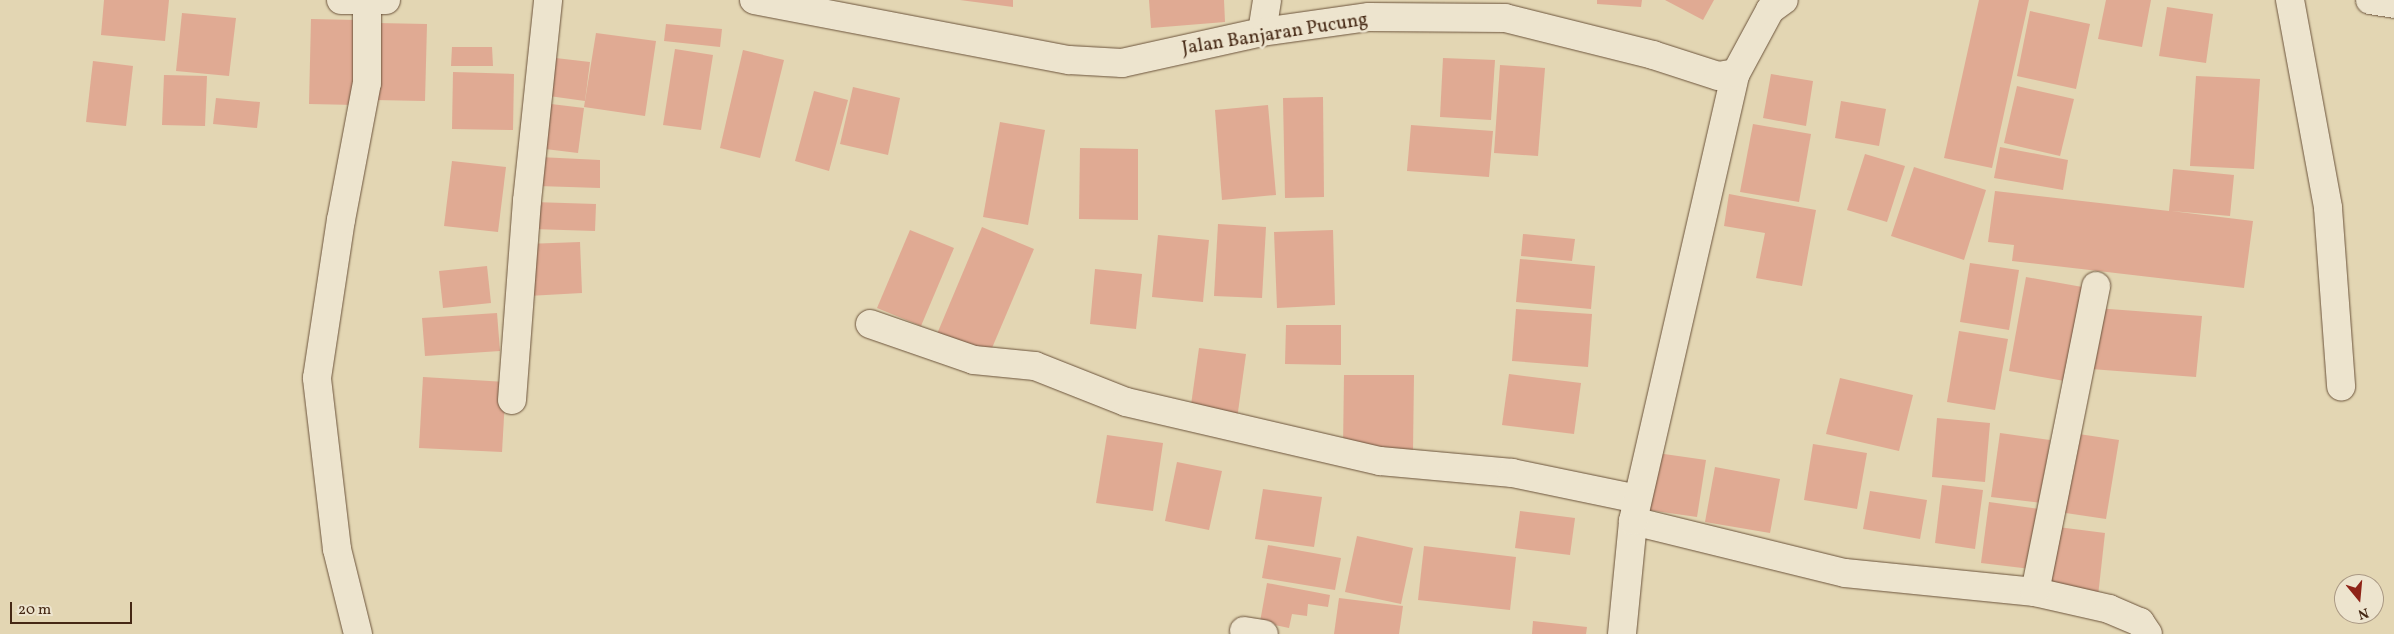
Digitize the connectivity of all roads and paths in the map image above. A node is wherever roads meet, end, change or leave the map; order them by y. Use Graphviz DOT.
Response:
graph roads {
  1 [pos="548,0"];
  2 [pos="754,0"];
  3 [pos="1267,0"];
  4 [pos="1784,0"];
  5 [pos="2290,0"];
  6 [pos="2370,0"];
  7 [pos="365,1"];
  8 [pos="2394,4"];
  9 [pos="1262,32"];
  10 [pos="1736,73"];
  11 [pos="2096,286"];
  12 [pos="870,324"];
  13 [pos="2341,387"];
  14 [pos="512,400"];
  15 [pos="1635,510"];
  16 [pos="2035,592"];
  17 [pos="358,634"];
  18 [pos="1622,634"];
  19 [pos="2148,634"];
  1 -- 14 [label="street"];
  2 -- 9 [label="street, Jalan Banjaran Pucung"];
  3 -- 9 [label="street"];
  4 -- 10 [label="street"];
  5 -- 13 [label="street"];
  6 -- 8 [label="street"];
  7 -- 17 [label="street"];
  9 -- 10 [label="street, Jalan Banjaran Pucung"];
  10 -- 15 [label="street"];
  11 -- 16 [label="street"];
  12 -- 15 [label="street"];
  15 -- 16 [label="street"];
  15 -- 18 [label="street"];
  16 -- 19 [label="street"];
}
